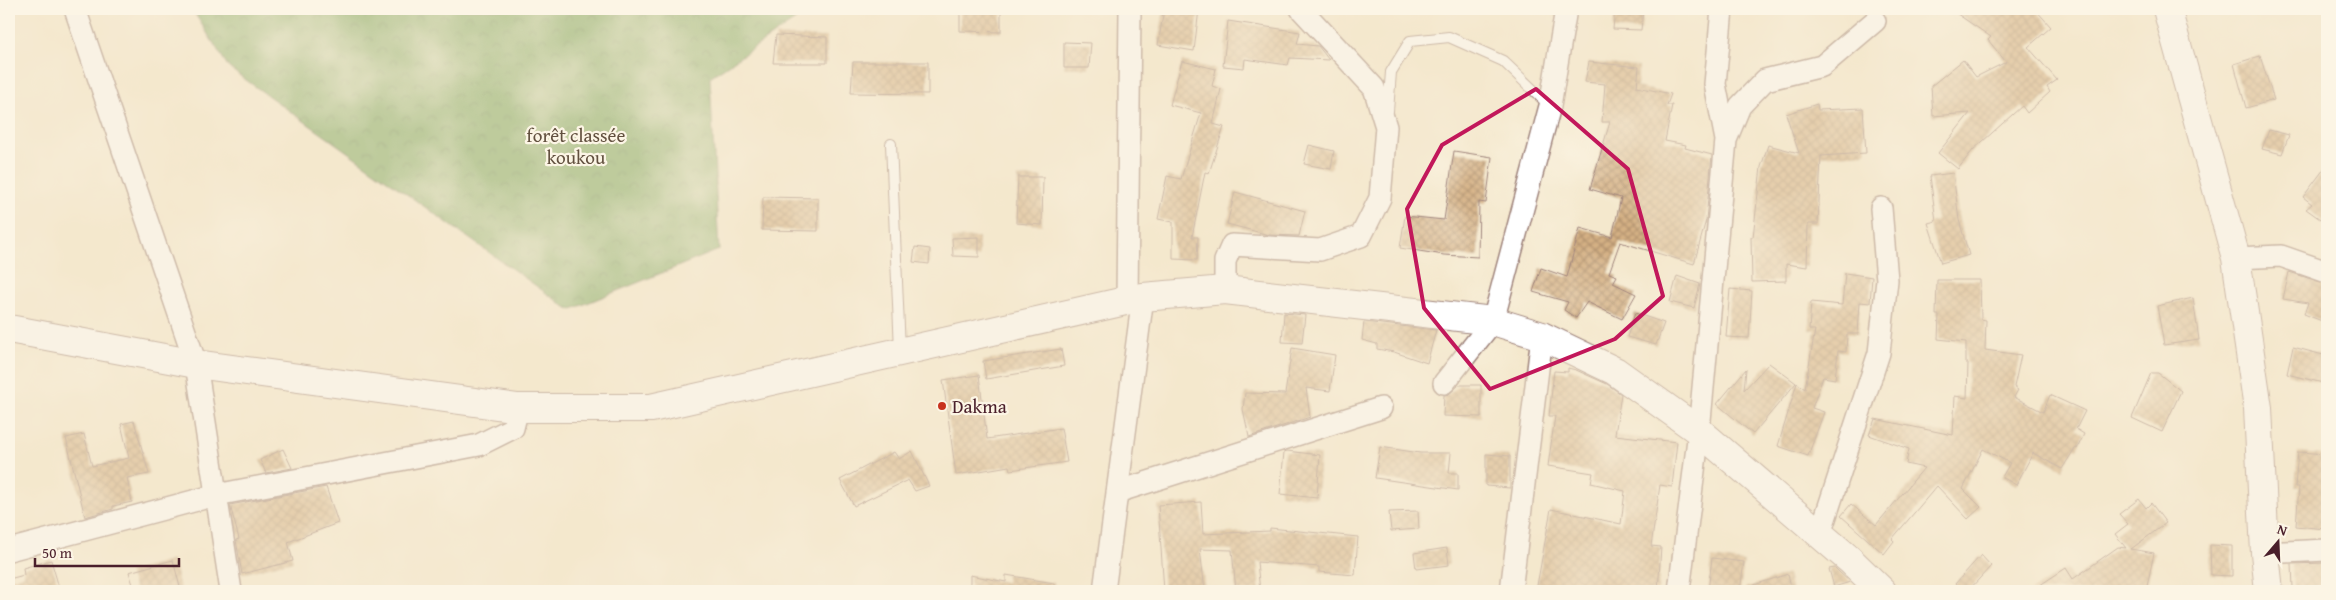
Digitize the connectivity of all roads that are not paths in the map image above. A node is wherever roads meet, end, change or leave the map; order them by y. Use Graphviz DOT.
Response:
graph roads {
  1 [pos="75,9"];
  2 [pos="1130,9"];
  3 [pos="1301,9"];
  4 [pos="1566,9"];
  5 [pos="1722,9"];
  6 [pos="2167,9"];
  7 [pos="1875,21"];
  8 [pos="1550,106"];
  9 [pos="1386,127"];
  10 [pos="1726,140"];
  11 [pos="890,144"];
  12 [pos="1880,208"];
  13 [pos="2236,258"];
  14 [pos="2327,272"];
  15 [pos="1225,290"];
  16 [pos="1135,298"];
  17 [pos="1493,321"];
  18 [pos="9,329"];
  19 [pos="1542,336"];
  20 [pos="900,352"];
  21 [pos="196,364"];
  22 [pos="1444,383"];
  23 [pos="518,408"];
  24 [pos="1382,408"];
  25 [pos="1699,431"];
  26 [pos="1117,492"];
  27 [pos="216,495"];
  28 [pos="1820,534"];
  29 [pos="9,550"];
  30 [pos="2327,550"];
  31 [pos="2264,553"];
  32 [pos="231,591"];
  33 [pos="1104,591"];
  34 [pos="1510,591"];
  35 [pos="1679,591"];
  36 [pos="1882,591"];
  37 [pos="2269,591"];
  1 -- 21 [label="street"];
  2 -- 16 [label="street"];
  3 -- 9 [label="street"];
  4 -- 8 [label="street"];
  5 -- 10 [label="street"];
  6 -- 13 [label="street"];
  7 -- 10 [label="street"];
  8 -- 9 [label="lane"];
  8 -- 17 [label="street"];
  9 -- 15 [label="street"];
  10 -- 25 [label="street"];
  11 -- 20 [label="lane"];
  12 -- 28 [label="street"];
  13 -- 14 [label="street"];
  13 -- 31 [label="street"];
  15 -- 16 [label="street"];
  15 -- 17 [label="street"];
  16 -- 20 [label="street"];
  16 -- 26 [label="street"];
  17 -- 19 [label="street"];
  17 -- 22 [label="street"];
  18 -- 21 [label="street"];
  19 -- 25 [label="street"];
  19 -- 34 [label="street"];
  20 -- 23 [label="street"];
  21 -- 23 [label="street"];
  21 -- 27 [label="street"];
  23 -- 27 [label="street"];
  24 -- 26 [label="street"];
  25 -- 28 [label="street"];
  25 -- 35 [label="street"];
  26 -- 33 [label="street"];
  27 -- 29 [label="street"];
  27 -- 32 [label="street"];
  28 -- 36 [label="street"];
  30 -- 31 [label="street"];
  31 -- 37 [label="street"];
}
